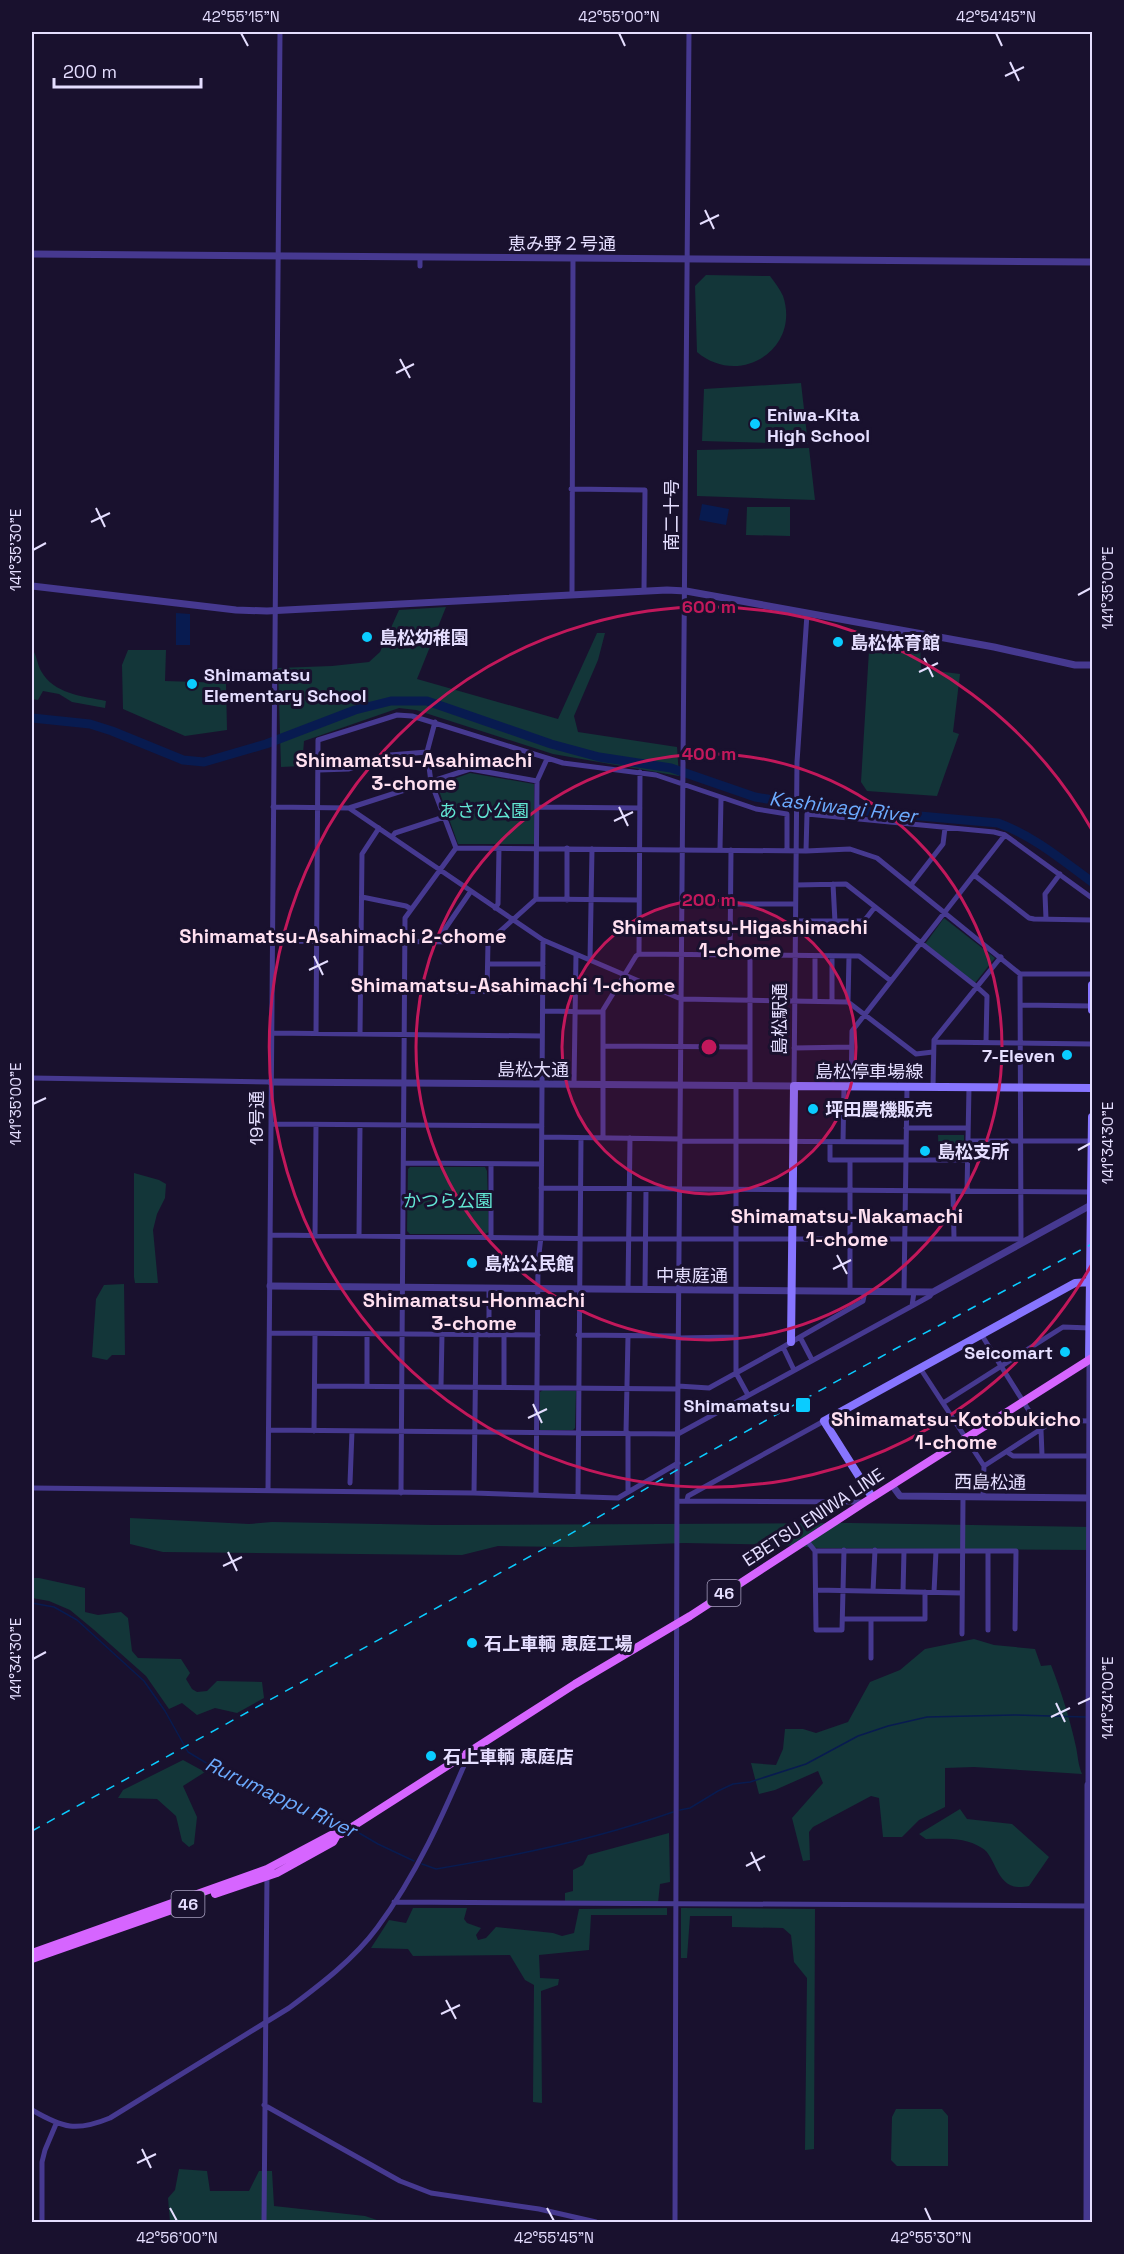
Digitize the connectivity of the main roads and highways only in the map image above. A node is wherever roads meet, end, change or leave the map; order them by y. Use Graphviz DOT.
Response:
graph roads {
  1 [pos="1092,985"];
  2 [pos="1092,1008"];
  3 [pos="1092,1088"];
  4 [pos="1092,1117"];
  5 [pos="1092,1141"];
  6 [pos="1092,1190"];
  7 [pos="1091,1205"];
  8 [pos="1092,1258"];
  9 [pos="1091,1288"];
  10 [pos="791,1342"];
  11 [pos="1091,1359"];
  12 [pos="869,1500"];
  13 [pos="267,1873"];
  14 [pos="32,1953"];
  15 [pos="32,1959"];
  1 -- 2 [label="main road"];
  3 -- 10 [label="main road, 島松停車場線"];
  4 -- 5 [label="main road"];
  5 -- 6 [label="main road"];
  6 -- 7 [label="main road"];
  7 -- 8 [label="main road"];
  8 -- 9 [label="main road"];
  9 -- 11 [label="main road"];
  9 -- 12 [label="main road"];
  11 -- 12 [label="main road, EBETSU ENIWA LINE / 46"];
  12 -- 13 [label="main road, EBETSU ENIWA LINE / 46"];
  13 -- 14 [label="main road, EBETSU ENIWA LINE / 46"];
  13 -- 15 [label="main road, EBETSU ENIWA LINE / 46"];
}
